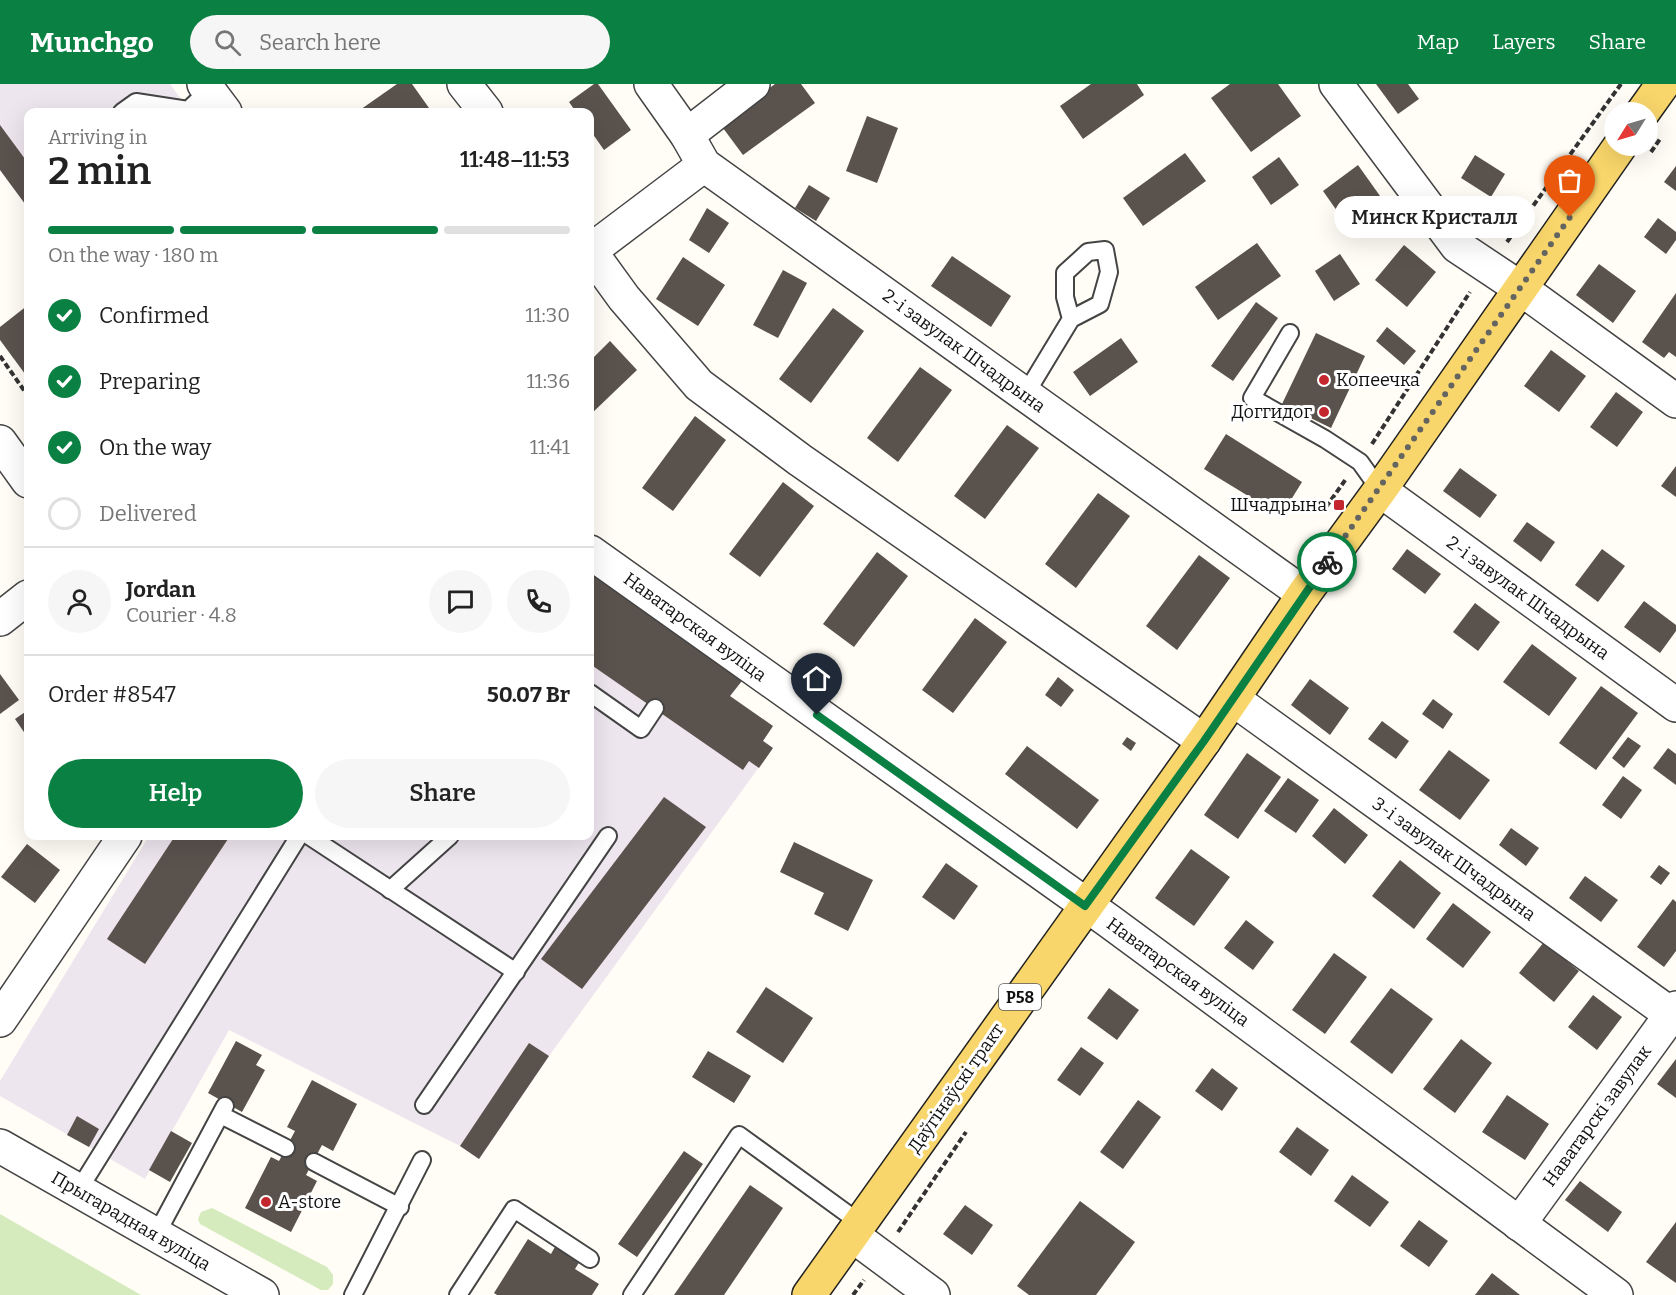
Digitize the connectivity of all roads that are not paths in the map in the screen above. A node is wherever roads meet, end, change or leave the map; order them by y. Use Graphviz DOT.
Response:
graph roads {
  1 [pos="464,84"];
  2 [pos="651,84"];
  3 [pos="753,84"];
  4 [pos="1336,84"];
  5 [pos="1663,84"];
  6 [pos="212,96"];
  7 [pos="1650,102"];
  8 [pos="128,108"];
  9 [pos="175,108"];
  10 [pos="191,108"];
  11 [pos="483,108"];
  12 [pos="687,135"];
  13 [pos="1613,156"];
  14 [pos="704,165"];
  15 [pos="594,248"];
  16 [pos="594,256"];
  17 [pos="1520,288"];
  18 [pos="1071,320"];
  19 [pos="1290,333"];
  20 [pos="1025,395"];
  21 [pos="1676,401"];
  22 [pos="0,442"];
  23 [pos="24,475"];
  24 [pos="1380,490"];
  25 [pos="594,555"];
  26 [pos="1304,594"];
  27 [pos="24,600"];
  28 [pos="0,619"];
  29 [pos="594,696"];
  30 [pos="1233,699"];
  31 [pos="1676,705"];
  32 [pos="655,708"];
  33 [pos="1204,741"];
  34 [pos="608,836"];
  35 [pos="122,840"];
  36 [pos="296,840"];
  37 [pos="315,840"];
  38 [pos="446,840"];
  39 [pos="390,890"];
  40 [pos="1085,906"];
  41 [pos="516,972"];
  42 [pos="1674,1013"];
  43 [pos="0,1020"];
  44 [pos="424,1105"];
  45 [pos="0,1146"];
  46 [pos="286,1148"];
  47 [pos="422,1160"];
  48 [pos="314,1162"];
  49 [pos="78,1191"];
  50 [pos="400,1207"];
  51 [pos="1519,1224"];
  52 [pos="856,1229"];
  53 [pos="156,1235"];
  54 [pos="590,1258"];
  55 [pos="262,1295"];
  56 [pos="353,1295"];
  57 [pos="458,1295"];
  58 [pos="632,1295"];
  59 [pos="809,1295"];
  60 [pos="933,1295"];
  61 [pos="1616,1295"];
  1 -- 11 [label="street"];
  2 -- 12 [label="street, 2-і завулак Шчадрына"];
  3 -- 12 [label="street"];
  4 -- 17 [label="street"];
  5 -- 7 [label="main road"];
  6 -- 10 [label="lane"];
  8 -- 9 [label="lane"];
  12 -- 14 [label="street, 2-і завулак Шчадрына"];
  13 -- 17 [label="main road, Даўгінаўскі тракт / Р58"];
  14 -- 15 [label="street"];
  14 -- 20 [label="street, 2-і завулак Шчадрына"];
  16 -- 33 [label="street"];
  17 -- 21 [label="street"];
  17 -- 24 [label="main road, Даўгінаўскі тракт / Р58"];
  18 -- 20 [label="lane"];
  19 -- 24 [label="lane"];
  20 -- 26 [label="street, 2-і завулак Шчадрына"];
  22 -- 23 [label="street"];
  24 -- 26 [label="main road, Даўгінаўскі тракт / Р58"];
  24 -- 31 [label="street, 2-і завулак Шчадрына"];
  25 -- 40 [label="street, Наватарская вуліца"];
  26 -- 30 [label="main road, Даўгінаўскі тракт / Р58"];
  27 -- 28 [label="street"];
  29 -- 32 [label="lane"];
  30 -- 33 [label="main road, Даўгінаўскі тракт / Р58"];
  30 -- 42 [label="street, 3-і завулак Шчадрына"];
  33 -- 40 [label="main road, Даўгінаўскі тракт / Р58"];
  34 -- 41 [label="lane"];
  35 -- 43 [label="street"];
  36 -- 49 [label="lane"];
  37 -- 39 [label="lane"];
  38 -- 39 [label="lane"];
  39 -- 41 [label="lane"];
  40 -- 51 [label="street, Наватарская вуліца"];
  40 -- 52 [label="main road, Даўгінаўскі тракт / Р58"];
  41 -- 44 [label="lane"];
  42 -- 51 [label="street, Наватарскі завулак"];
  45 -- 49 [label="street, Прыгарадная вуліца"];
  46 -- 53 [label="lane"];
  47 -- 50 [label="lane"];
  48 -- 50 [label="lane"];
  49 -- 53 [label="street, Прыгарадная вуліца"];
  50 -- 56 [label="lane"];
  51 -- 61 [label="street, Наватарская вуліца"];
  52 -- 58 [label="lane"];
  52 -- 59 [label="main road, Даўгінаўскі тракт / Р58"];
  52 -- 60 [label="street"];
  53 -- 55 [label="street, Прыгарадная вуліца"];
  54 -- 57 [label="lane"];
}
